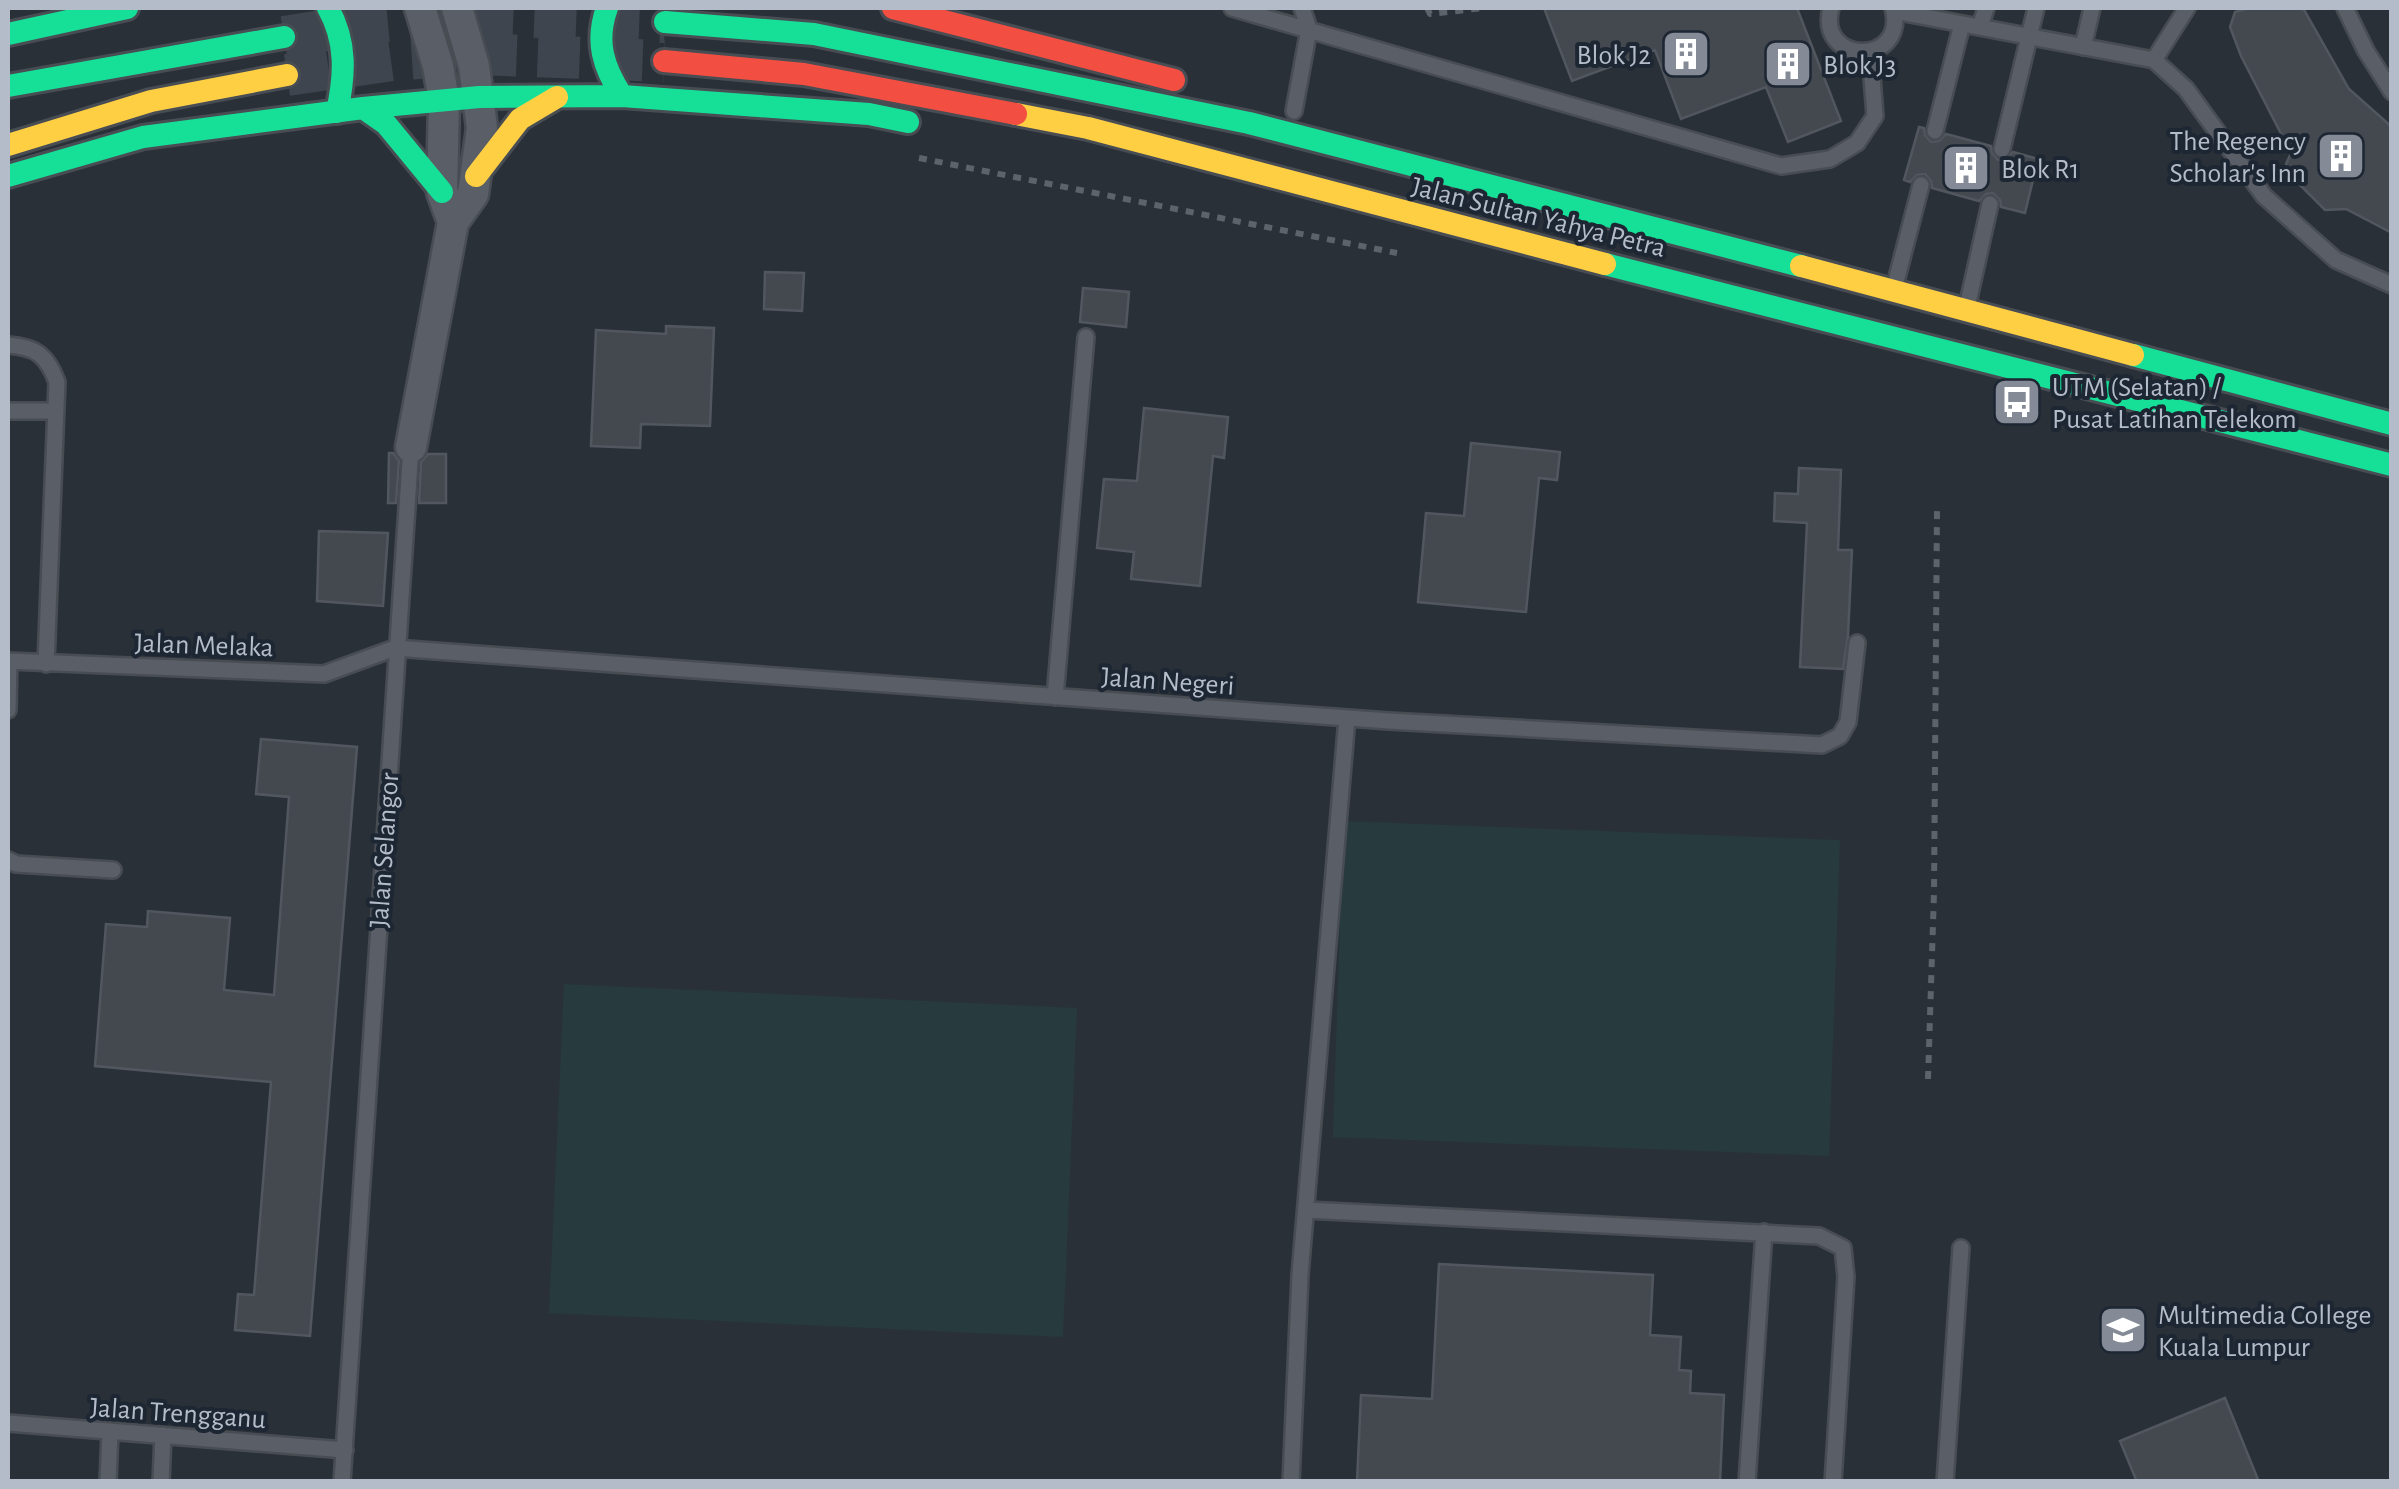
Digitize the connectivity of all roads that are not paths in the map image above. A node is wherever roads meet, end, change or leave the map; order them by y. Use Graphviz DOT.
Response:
graph roads {
  1 [pos="127,8"];
  2 [pos="328,8"];
  3 [pos="420,8"];
  4 [pos="458,8"];
  5 [pos="607,8"];
  6 [pos="892,8"];
  7 [pos="1232,8"];
  8 [pos="1302,8"];
  9 [pos="1831,8"];
  10 [pos="1986,8"];
  11 [pos="2036,8"];
  12 [pos="2092,8"];
  13 [pos="2187,8"];
  14 [pos="2345,8"];
  15 [pos="1894,9"];
  16 [pos="665,22"];
  17 [pos="1962,24"];
  18 [pos="1980,27"];
  19 [pos="1309,29"];
  20 [pos="8,34"];
  21 [pos="2028,36"];
  22 [pos="284,37"];
  23 [pos="2084,47"];
  24 [pos="1870,51"];
  25 [pos="2154,60"];
  26 [pos="664,62"];
  27 [pos="287,74"];
  28 [pos="8,86"];
  29 [pos="1198,86"];
  30 [pos="2392,92"];
  31 [pos="622,96"];
  32 [pos="479,97"];
  33 [pos="557,97"];
  34 [pos="444,100"];
  35 [pos="1256,101"];
  36 [pos="363,108"];
  37 [pos="1294,111"];
  38 [pos="337,112"];
  39 [pos="924,125"];
  40 [pos="1935,131"];
  41 [pos="8,145"];
  42 [pos="2002,150"];
  43 [pos="1398,162"];
  44 [pos="8,176"];
  45 [pos="476,176"];
  46 [pos="1921,185"];
  47 [pos="442,192"];
  48 [pos="1271,201"];
  49 [pos="1365,203"];
  50 [pos="1990,204"];
  51 [pos="453,222"];
  52 [pos="2392,285"];
  53 [pos="1893,293"];
  54 [pos="1966,312"];
  55 [pos="1086,337"];
  56 [pos="8,345"];
  57 [pos="8,410"];
  58 [pos="56,411"];
  59 [pos="2392,424"];
  60 [pos="410,446"];
  61 [pos="2392,465"];
  62 [pos="1857,643"];
  63 [pos="396,648"];
  64 [pos="8,661"];
  65 [pos="46,664"];
  66 [pos="1055,697"];
  67 [pos="8,710"];
  68 [pos="1347,718"];
  69 [pos="8,860"];
  70 [pos="112,870"];
  71 [pos="1307,1210"];
  72 [pos="1764,1232"];
  73 [pos="1960,1248"];
  74 [pos="8,1423"];
  75 [pos="110,1432"];
  76 [pos="163,1436"];
  77 [pos="344,1450"];
  78 [pos="108,1482"];
  79 [pos="161,1482"];
  80 [pos="342,1482"];
  81 [pos="1291,1482"];
  82 [pos="1747,1482"];
  83 [pos="1833,1482"];
  84 [pos="1944,1482"];
  1 -- 20 [label="main road"];
  2 -- 38 [label="main road"];
  3 -- 34 [label="street"];
  4 -- 32 [label="street, Jalan Selangor"];
  5 -- 31 [label="main road"];
  6 -- 29 [label="main road"];
  7 -- 19 [label="lane"];
  8 -- 19 [label="lane"];
  9 -- 24 [label="lane"];
  10 -- 18 [label="lane"];
  11 -- 21 [label="lane"];
  12 -- 23 [label="lane"];
  13 -- 25 [label="lane"];
  14 -- 30 [label="lane"];
  15 -- 17 [label="lane"];
  15 -- 24 [label="lane"];
  16 -- 43 [label="main road, Jalan Sultan Yahya Petra"];
  17 -- 18 [label="lane"];
  17 -- 40 [label="lane"];
  18 -- 21 [label="lane"];
  19 -- 24 [label="lane"];
  19 -- 37 [label="lane"];
  21 -- 23 [label="lane"];
  21 -- 42 [label="lane"];
  22 -- 28 [label="main road"];
  23 -- 25 [label="lane"];
  25 -- 52 [label="lane"];
  26 -- 49 [label="main road, Jalan Sultan Yahya Petra"];
  27 -- 41 [label="main road"];
  31 -- 33 [label="main road"];
  31 -- 39 [label="main road"];
  32 -- 33 [label="main road"];
  32 -- 34 [label="main road"];
  32 -- 45 [label="street, Jalan Selangor"];
  33 -- 45 [label="main road"];
  34 -- 36 [label="main road"];
  34 -- 47 [label="street"];
  35 -- 37 [label="main road"];
  36 -- 38 [label="main road"];
  36 -- 47 [label="main road"];
  37 -- 43 [label="main road"];
  38 -- 44 [label="main road"];
  43 -- 53 [label="main road, Jalan Sultan Yahya Petra"];
  45 -- 51 [label="street, Jalan Selangor"];
  46 -- 53 [label="lane"];
  47 -- 51 [label="street"];
  48 -- 49 [label="main road"];
  49 -- 61 [label="main road, Jalan Sultan Yahya Petra"];
  50 -- 54 [label="lane"];
  51 -- 60 [label="street, Jalan Selangor"];
  53 -- 54 [label="main road, Jalan Sultan Yahya Petra"];
  54 -- 59 [label="main road, Jalan Sultan Yahya Petra"];
  55 -- 66 [label="lane"];
  56 -- 58 [label="lane"];
  57 -- 58 [label="lane"];
  58 -- 65 [label="lane"];
  60 -- 63 [label="lane, Jalan Selangor"];
  62 -- 68 [label="lane, Jalan Negeri"];
  63 -- 65 [label="lane, Jalan Melaka"];
  63 -- 66 [label="lane, Jalan Negeri"];
  63 -- 77 [label="lane, Jalan Selangor"];
  64 -- 65 [label="lane, Jalan Melaka"];
  64 -- 67 [label="lane"];
  66 -- 68 [label="lane, Jalan Negeri"];
  68 -- 71 [label="lane"];
  69 -- 70 [label="lane"];
  71 -- 72 [label="lane"];
  71 -- 81 [label="lane"];
  72 -- 82 [label="lane"];
  72 -- 83 [label="lane"];
  73 -- 84 [label="lane"];
  74 -- 75 [label="lane, Jalan Trengganu"];
  75 -- 76 [label="lane, Jalan Trengganu"];
  75 -- 78 [label="lane"];
  76 -- 77 [label="lane, Jalan Trengganu"];
  76 -- 79 [label="lane"];
  77 -- 80 [label="lane, Jalan Selangor"];
}
